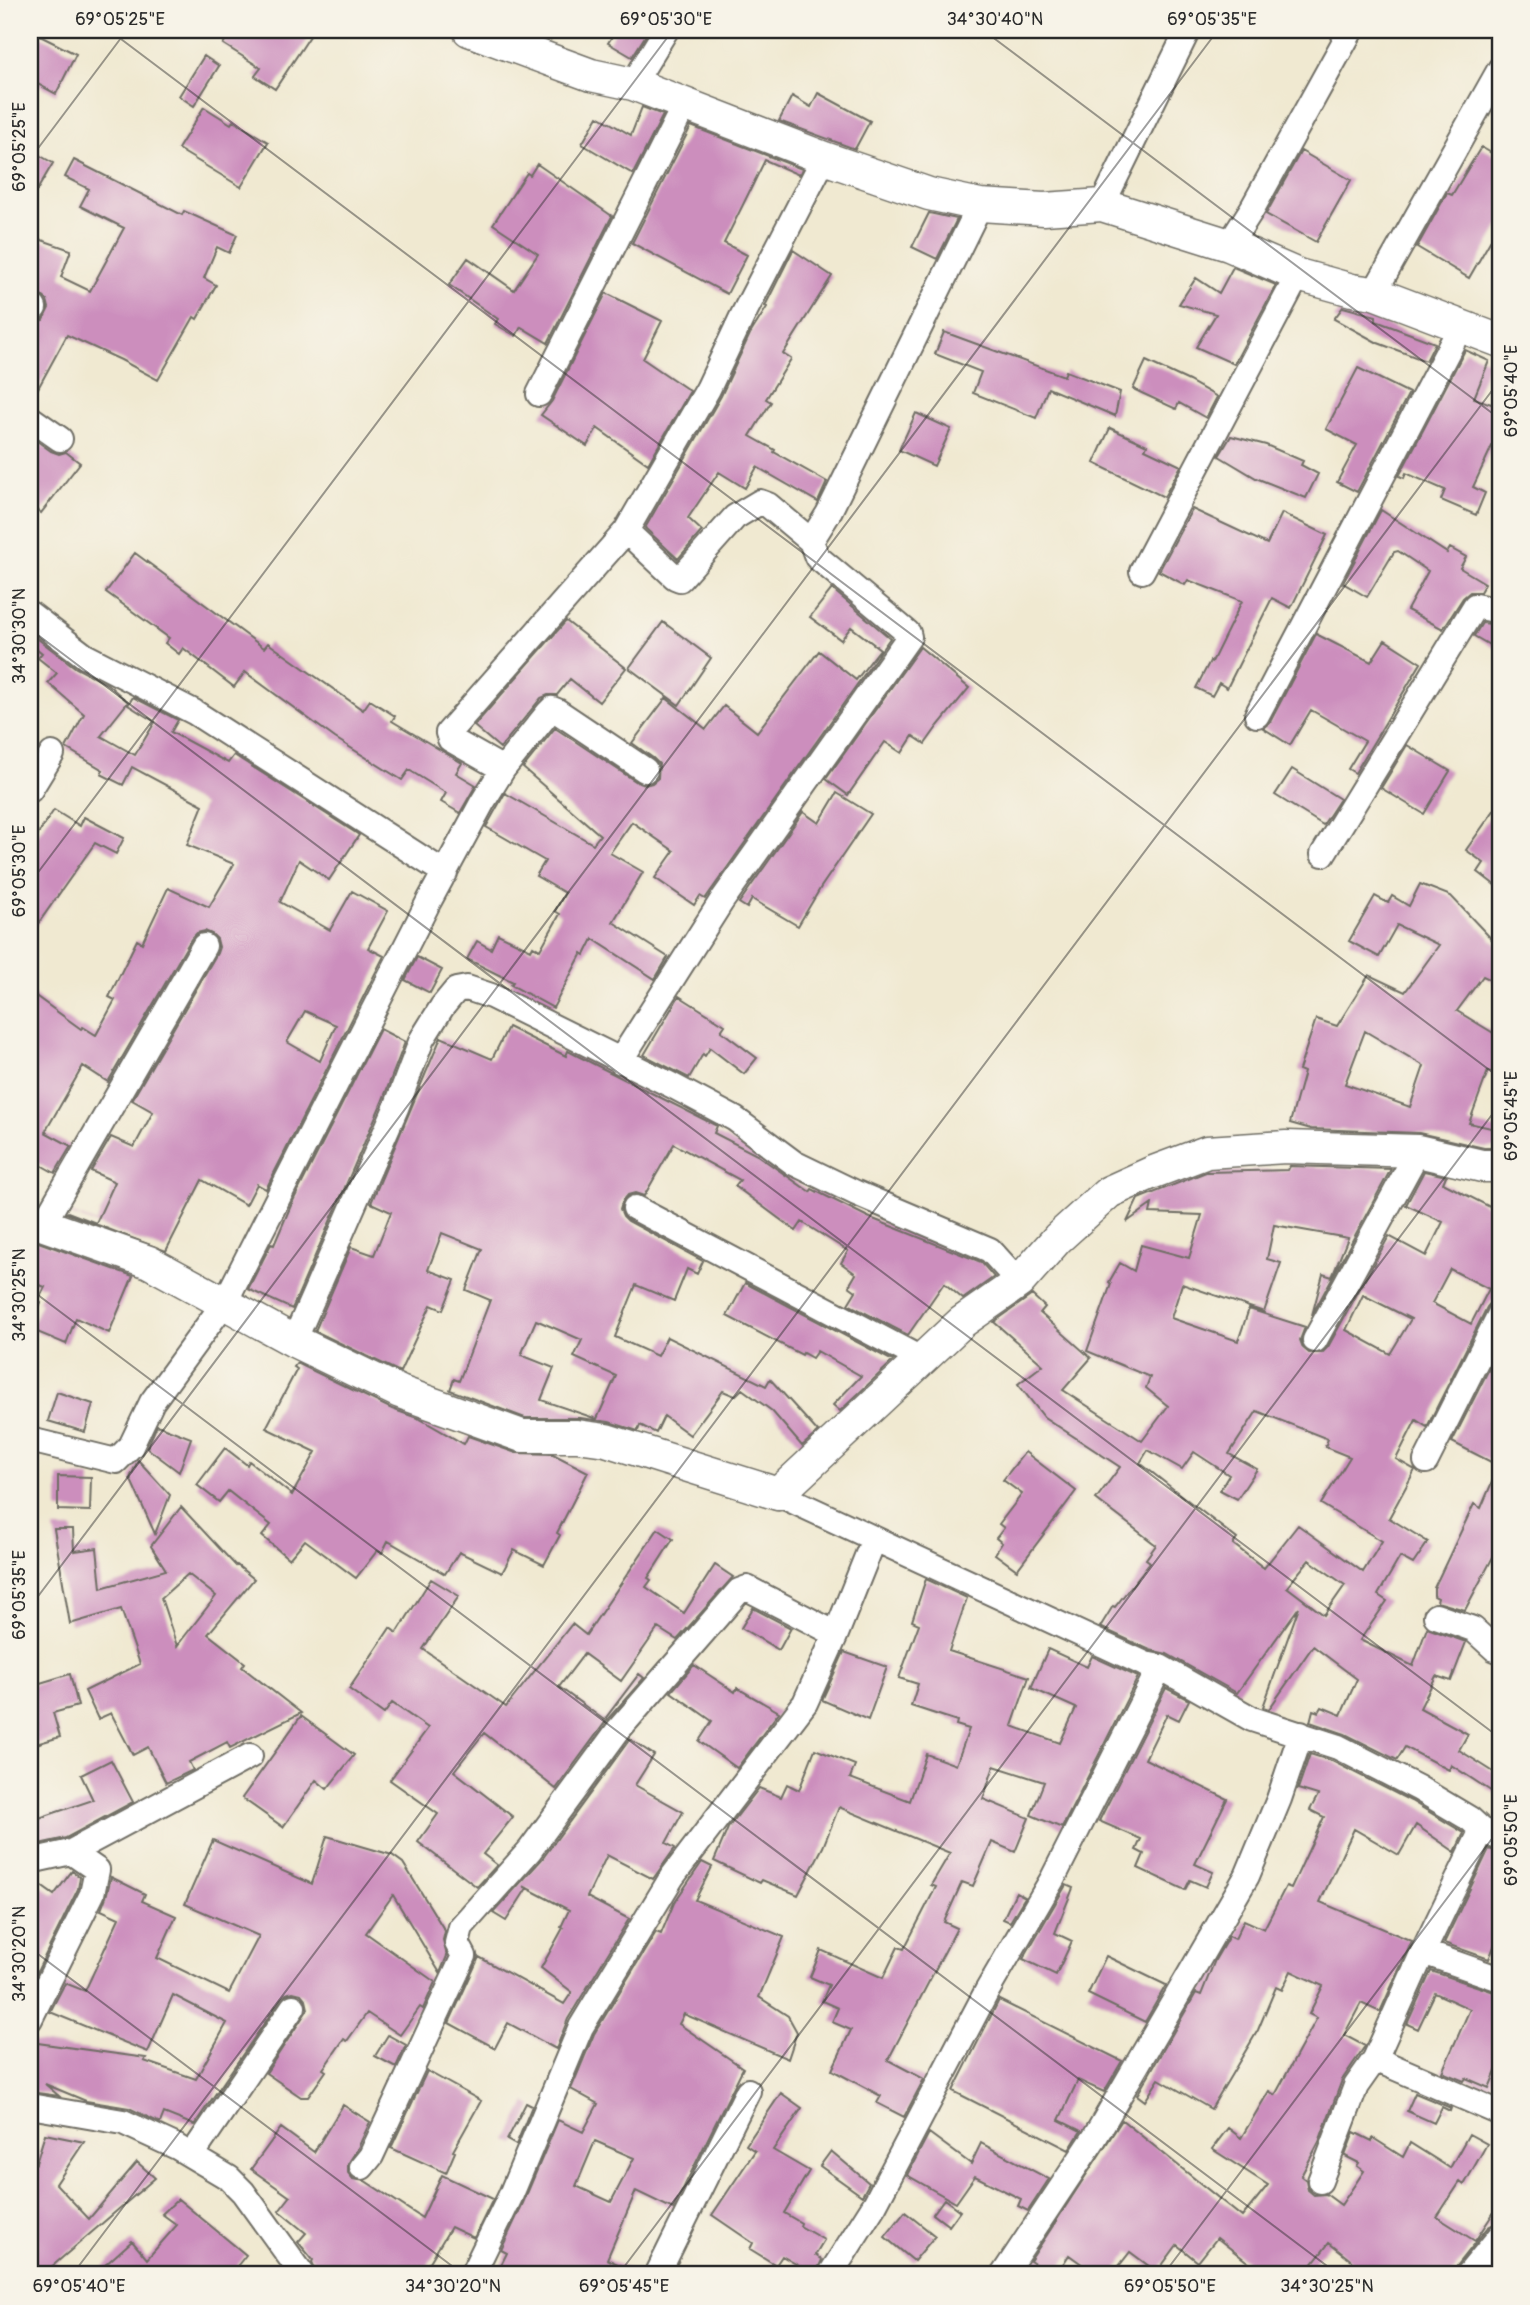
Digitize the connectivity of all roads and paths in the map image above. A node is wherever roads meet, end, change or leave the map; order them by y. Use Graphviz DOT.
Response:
graph roads {
  1 [pos="469,30"];
  2 [pos="666,30"];
  3 [pos="1188,30"];
  4 [pos="1351,30"];
  5 [pos="1500,69"];
  6 [pos="633,84"];
  7 [pos="685,104"];
  8 [pos="824,158"];
  9 [pos="980,205"];
  10 [pos="1102,205"];
  11 [pos="1229,245"];
  12 [pos="1298,275"];
  13 [pos="1374,293"];
  14 [pos="1461,326"];
  15 [pos="1500,341"];
  16 [pos="538,394"];
  17 [pos="30,418"];
  18 [pos="60,439"];
  19 [pos="626,531"];
  20 [pos="811,541"];
  21 [pos="1142,571"];
  22 [pos="1500,611"];
  23 [pos="30,614"];
  24 [pos="1256,715"];
  25 [pos="51,754"];
  26 [pos="503,769"];
  27 [pos="645,770"];
  28 [pos="30,790"];
  29 [pos="1323,854"];
  30 [pos="444,873"];
  31 [pos="204,946"];
  32 [pos="620,1061"];
  33 [pos="1418,1151"];
  34 [pos="1500,1166"];
  35 [pos="635,1208"];
  36 [pos="36,1223"];
  37 [pos="1018,1282"];
  38 [pos="225,1303"];
  39 [pos="1500,1314"];
  40 [pos="1315,1340"];
  41 [pos="294,1341"];
  42 [pos="923,1360"];
  43 [pos="30,1440"];
  44 [pos="1426,1461"];
  45 [pos="778,1494"];
  46 [pos="874,1539"];
  47 [pos="1436,1616"];
  48 [pos="836,1634"];
  49 [pos="1499,1645"];
  50 [pos="1160,1667"];
  51 [pos="1301,1734"];
  52 [pos="250,1756"];
  53 [pos="1491,1834"];
  54 [pos="71,1852"];
  55 [pos="30,1861"];
  56 [pos="1423,1952"];
  57 [pos="1500,1979"];
  58 [pos="293,2007"];
  59 [pos="30,2019"];
  60 [pos="1375,2059"];
  61 [pos="748,2091"];
  62 [pos="30,2106"];
  63 [pos="1500,2113"];
  64 [pos="192,2155"];
  65 [pos="362,2167"];
  66 [pos="1320,2181"];
  67 [pos="1500,2236"];
  68 [pos="303,2275"];
  69 [pos="472,2275"];
  70 [pos="657,2275"];
  71 [pos="830,2275"];
  72 [pos="1003,2275"];
  73 [pos="1468,2275"];
  1 -- 6 [label="street"];
  2 -- 6 [label="street"];
  3 -- 10 [label="street"];
  4 -- 11 [label="street"];
  5 -- 13 [label="street"];
  6 -- 7 [label="street"];
  7 -- 8 [label="street"];
  7 -- 16 [label="street"];
  8 -- 9 [label="street"];
  8 -- 19 [label="street"];
  9 -- 10 [label="street"];
  9 -- 20 [label="street"];
  10 -- 11 [label="street"];
  11 -- 12 [label="street"];
  12 -- 13 [label="street"];
  12 -- 21 [label="street"];
  13 -- 14 [label="street"];
  14 -- 15 [label="street"];
  14 -- 24 [label="street"];
  17 -- 18 [label="street"];
  19 -- 20 [label="street"];
  19 -- 26 [label="street"];
  20 -- 32 [label="street"];
  22 -- 29 [label="street"];
  23 -- 30 [label="street"];
  25 -- 28 [label="street"];
  26 -- 27 [label="street"];
  26 -- 30 [label="street"];
  30 -- 38 [label="street"];
  31 -- 36 [label="street"];
  32 -- 37 [label="street"];
  32 -- 41 [label="street"];
  33 -- 34 [label="street"];
  33 -- 37 [label="street"];
  33 -- 40 [label="street"];
  35 -- 42 [label="street"];
  36 -- 38 [label="street"];
  37 -- 42 [label="street"];
  38 -- 41 [label="street"];
  38 -- 43 [label="street"];
  39 -- 44 [label="street"];
  41 -- 45 [label="street"];
  42 -- 45 [label="street"];
  45 -- 46 [label="street"];
  46 -- 48 [label="street"];
  46 -- 50 [label="street"];
  47 -- 49 [label="street"];
  48 -- 65 [label="street"];
  48 -- 69 [label="street"];
  50 -- 51 [label="street"];
  50 -- 71 [label="street"];
  51 -- 53 [label="street"];
  51 -- 72 [label="street"];
  52 -- 54 [label="street"];
  53 -- 56 [label="street"];
  54 -- 55 [label="street"];
  54 -- 59 [label="street"];
  56 -- 57 [label="street"];
  56 -- 60 [label="street"];
  58 -- 64 [label="street"];
  60 -- 63 [label="street"];
  60 -- 66 [label="street"];
  61 -- 70 [label="street"];
  62 -- 64 [label="street"];
  64 -- 68 [label="street"];
  67 -- 73 [label="street"];
}
